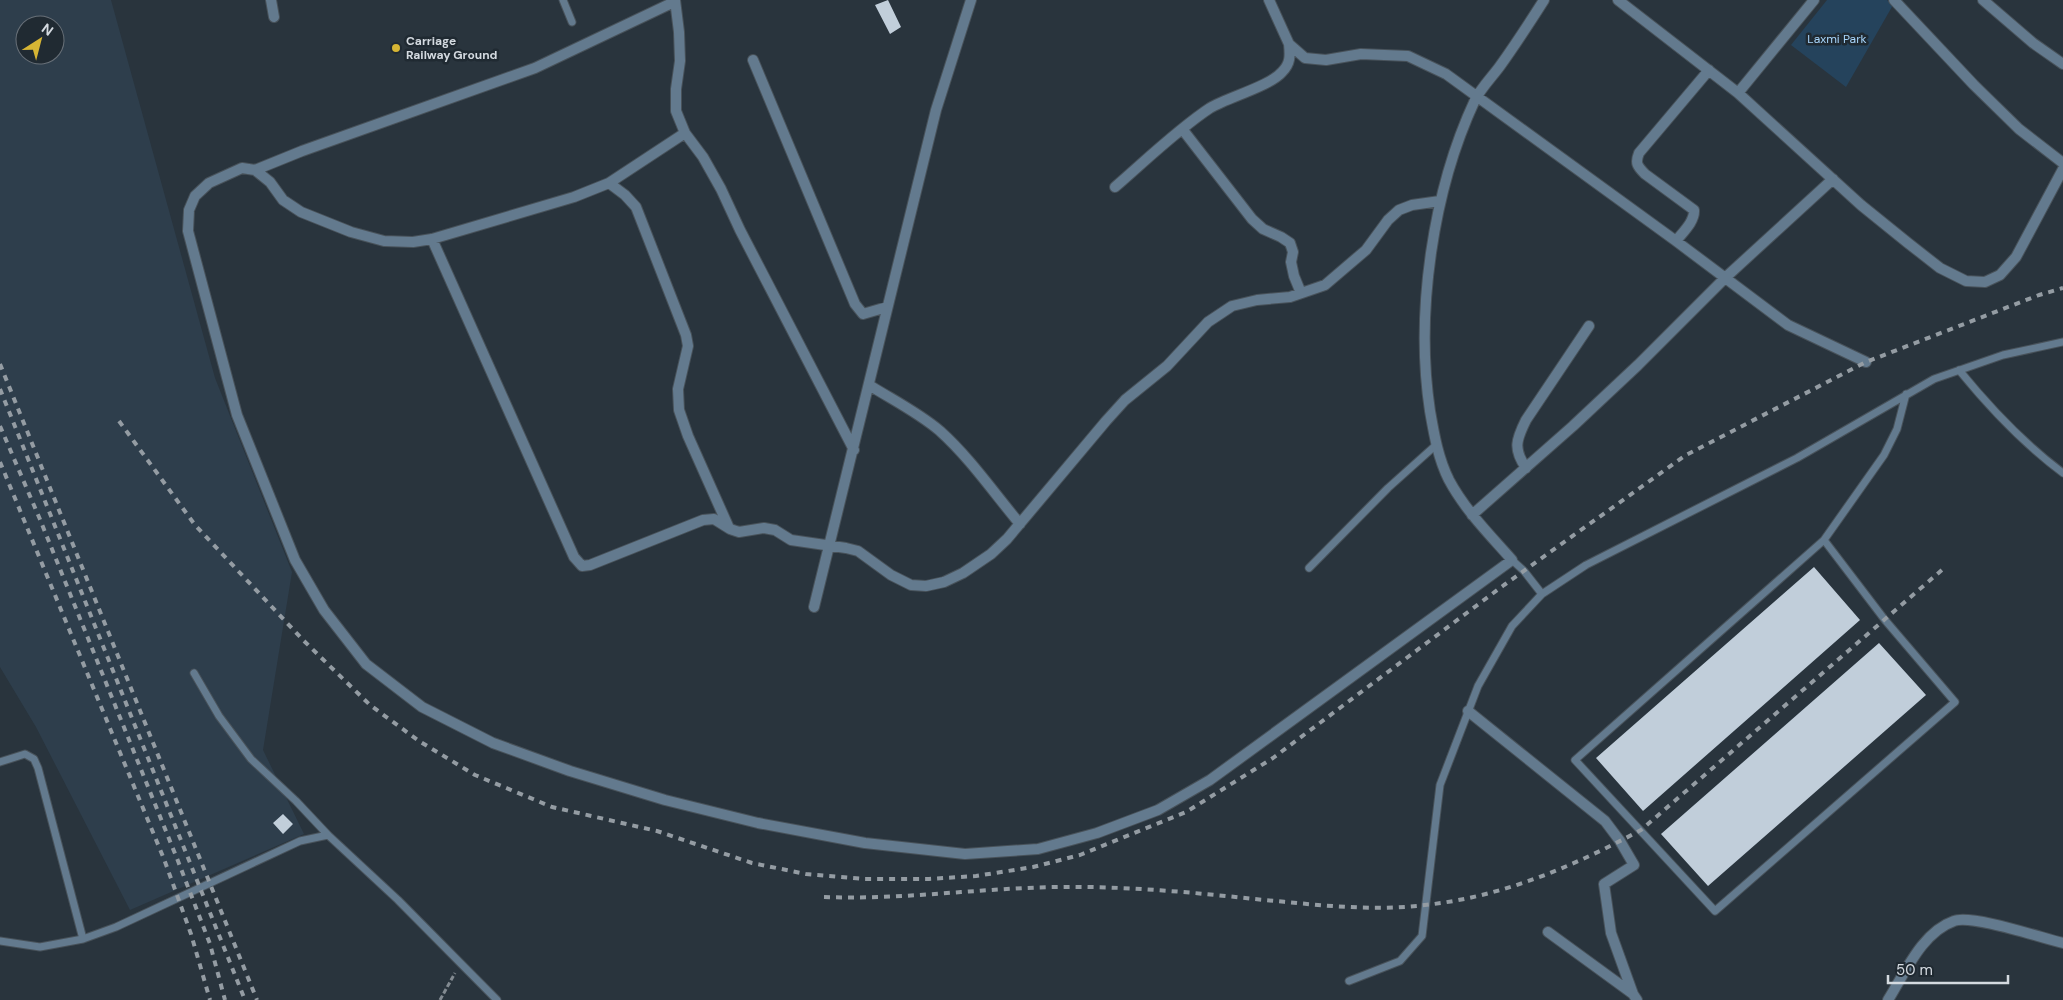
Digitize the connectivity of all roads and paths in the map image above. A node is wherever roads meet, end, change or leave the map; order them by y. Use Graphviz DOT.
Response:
graph roads {
  1 [pos="270,0"];
  2 [pos="563,0"];
  3 [pos="971,0"];
  4 [pos="1269,0"];
  5 [pos="1544,0"];
  6 [pos="1618,0"];
  7 [pos="1814,0"];
  8 [pos="1894,0"];
  9 [pos="1982,0"];
  10 [pos="674,1"];
  11 [pos="274,17"];
  12 [pos="572,22"];
  13 [pos="1289,44"];
  14 [pos="753,60"];
  15 [pos="2063,64"];
  16 [pos="1709,70"];
  17 [pos="1738,94"];
  18 [pos="1476,97"];
  19 [pos="1183,130"];
  20 [pos="685,133"];
  21 [pos="2063,163"];
  22 [pos="2063,169"];
  23 [pos="255,170"];
  24 [pos="1833,179"];
  25 [pos="609,183"];
  26 [pos="1115,187"];
  27 [pos="1440,201"];
  28 [pos="432,239"];
  29 [pos="1676,241"];
  30 [pos="1726,277"];
  31 [pos="1301,293"];
  32 [pos="887,307"];
  33 [pos="1589,326"];
  34 [pos="2063,342"];
  35 [pos="1866,362"];
  36 [pos="1959,370"];
  37 [pos="869,385"];
  38 [pos="1906,394"];
  39 [pos="1436,445"];
  40 [pos="854,450"];
  41 [pos="1526,468"];
  42 [pos="2063,473"];
  43 [pos="1472,515"];
  44 [pos="1020,524"];
  45 [pos="730,529"];
  46 [pos="1824,540"];
  47 [pos="829,546"];
  48 [pos="1512,560"];
  49 [pos="1310,568"];
  50 [pos="1542,594"];
  51 [pos="814,607"];
  52 [pos="194,673"];
  53 [pos="1468,712"];
  54 [pos="0,762"];
  55 [pos="328,835"];
  56 [pos="1548,932"];
  57 [pos="83,938"];
  58 [pos="0,941"];
  59 [pos="2063,943"];
  60 [pos="460,963"];
  61 [pos="1349,981"];
  62 [pos="1635,997"];
  63 [pos="440,1000"];
  64 [pos="496,1000"];
  65 [pos="1888,1000"];
  1 -- 11 [label="street"];
  2 -- 12 [label="lane"];
  3 -- 32 [label="street"];
  4 -- 13 [label="street"];
  5 -- 18 [label="street"];
  6 -- 16 [label="street"];
  7 -- 17 [label="street"];
  8 -- 21 [label="street"];
  9 -- 15 [label="street"];
  10 -- 20 [label="street"];
  10 -- 23 [label="street"];
  13 -- 18 [label="street"];
  13 -- 19 [label="street"];
  14 -- 32 [label="street"];
  16 -- 17 [label="street"];
  16 -- 29 [label="street"];
  17 -- 24 [label="street"];
  18 -- 27 [label="street"];
  18 -- 29 [label="street"];
  19 -- 26 [label="street"];
  19 -- 31 [label="street"];
  20 -- 25 [label="street"];
  20 -- 40 [label="street"];
  22 -- 24 [label="street"];
  23 -- 28 [label="street"];
  23 -- 48 [label="street"];
  24 -- 30 [label="street"];
  25 -- 28 [label="street"];
  25 -- 45 [label="street"];
  27 -- 31 [label="street"];
  27 -- 39 [label="street"];
  28 -- 45 [label="street"];
  29 -- 30 [label="street"];
  30 -- 35 [label="street"];
  30 -- 41 [label="street"];
  31 -- 44 [label="street"];
  32 -- 37 [label="street"];
  33 -- 41 [label="street"];
  34 -- 36 [label="lane"];
  36 -- 38 [label="lane"];
  36 -- 42 [label="lane"];
  37 -- 40 [label="street"];
  37 -- 44 [label="street"];
  38 -- 46 [label="lane"];
  38 -- 50 [label="lane"];
  39 -- 43 [label="street"];
  39 -- 49 [label="lane"];
  40 -- 47 [label="street"];
  41 -- 43 [label="street"];
  43 -- 48 [label="street"];
  44 -- 47 [label="street"];
  45 -- 47 [label="street"];
  46 -- 46 [label="lane"];
  47 -- 51 [label="street"];
  48 -- 50 [label="lane"];
  50 -- 53 [label="lane"];
  52 -- 55 [label="lane"];
  53 -- 61 [label="lane"];
  53 -- 62 [label="street"];
  54 -- 57 [label="lane"];
  55 -- 57 [label="lane"];
  55 -- 60 [label="lane"];
  56 -- 62 [label="street"];
  57 -- 58 [label="lane"];
  59 -- 65 [label="street"];
  60 -- 63 [label="path"];
  60 -- 64 [label="lane"];
}
